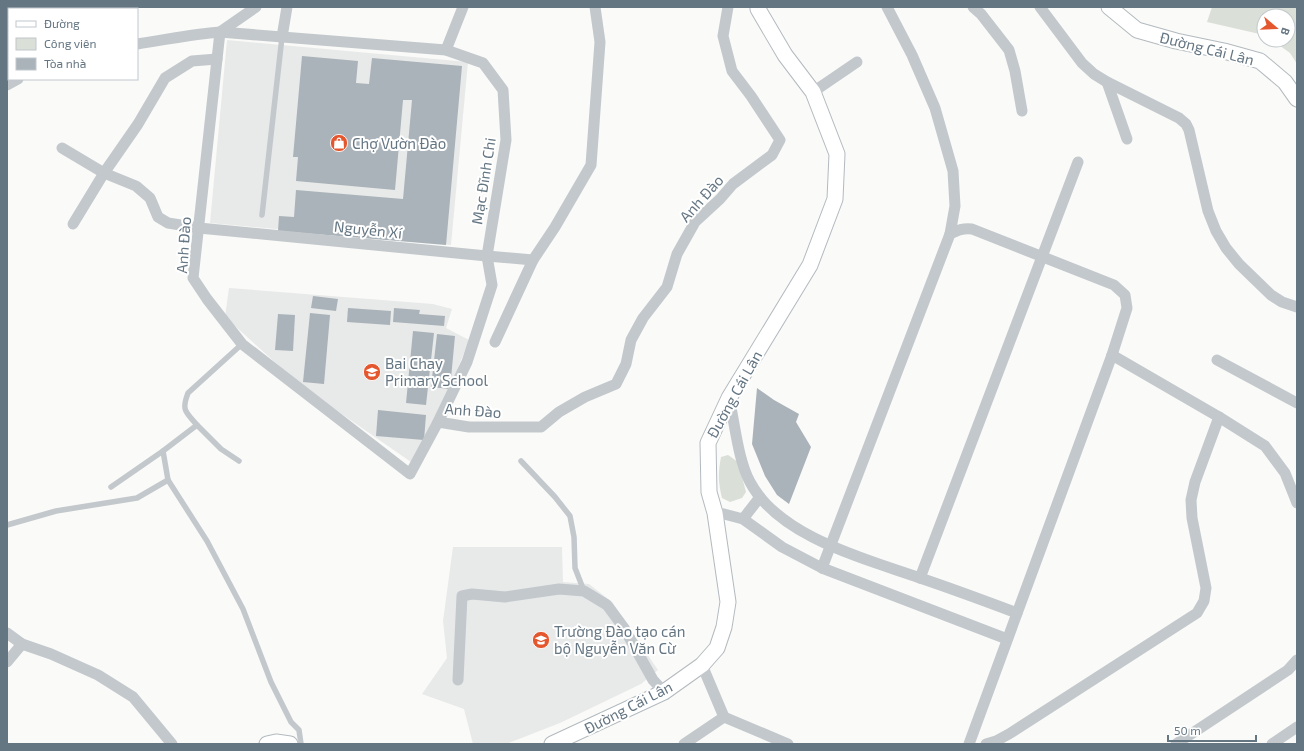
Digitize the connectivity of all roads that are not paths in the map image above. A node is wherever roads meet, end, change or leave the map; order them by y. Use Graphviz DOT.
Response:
graph roads {
  1 [pos="256,7"];
  2 [pos="287,7"];
  3 [pos="463,7"];
  4 [pos="595,7"];
  5 [pos="728,7"];
  6 [pos="758,7"];
  7 [pos="887,7"];
  8 [pos="973,7"];
  9 [pos="1040,7"];
  10 [pos="1109,7"];
  11 [pos="220,32"];
  12 [pos="282,37"];
  13 [pos="138,44"];
  14 [pos="446,50"];
  15 [pos="217,59"];
  16 [pos="857,62"];
  17 [pos="16,80"];
  18 [pos="1107,82"];
  19 [pos="7,85"];
  20 [pos="813,92"];
  21 [pos="1297,99"];
  22 [pos="1022,111"];
  23 [pos="1127,138"];
  24 [pos="62,148"];
  25 [pos="1078,162"];
  26 [pos="104,173"];
  27 [pos="262,215"];
  28 [pos="73,224"];
  29 [pos="199,228"];
  30 [pos="950,234"];
  31 [pos="487,256"];
  32 [pos="1042,257"];
  33 [pos="533,260"];
  34 [pos="1297,307"];
  35 [pos="495,342"];
  36 [pos="242,344"];
  37 [pos="1112,355"];
  38 [pos="1217,360"];
  39 [pos="729,398"];
  40 [pos="1297,403"];
  41 [pos="1219,417"];
  42 [pos="438,422"];
  43 [pos="197,426"];
  44 [pos="163,451"];
  45 [pos="240,461"];
  46 [pos="521,461"];
  47 [pos="168,480"];
  48 [pos="111,487"];
  49 [pos="760,497"];
  50 [pos="1297,503"];
  51 [pos="715,513"];
  52 [pos="743,519"];
  53 [pos="7,525"];
  54 [pos="830,547"];
  55 [pos="822,568"];
  56 [pos="920,578"];
  57 [pos="584,591"];
  58 [pos="1017,613"];
  59 [pos="7,633"];
  60 [pos="1007,638"];
  61 [pos="22,644"];
  62 [pos="1297,660"];
  63 [pos="7,662"];
  64 [pos="702,665"];
  65 [pos="458,680"];
  66 [pos="664,692"];
  67 [pos="724,717"];
  68 [pos="1297,727"];
  69 [pos="172,744"];
  70 [pos="267,744"];
  71 [pos="290,744"];
  72 [pos="301,744"];
  73 [pos="552,744"];
  74 [pos="684,744"];
  75 [pos="788,744"];
  76 [pos="969,744"];
  77 [pos="986,744"];
  78 [pos="1176,744"];
  79 [pos="1272,744"];
  1 -- 11 [label="street"];
  2 -- 12 [label="street"];
  3 -- 14 [label="street"];
  4 -- 33 [label="street"];
  5 -- 42 [label="street, Anh Đào"];
  6 -- 20 [label="main road, Đường Cái Lân"];
  7 -- 30 [label="street"];
  8 -- 22 [label="street"];
  9 -- 18 [label="street"];
  10 -- 21 [label="main road, Đường Cái Lân"];
  11 -- 12 [label="street, Mạc Đĩnh Chi"];
  11 -- 13 [label="street, Mạc Đĩnh Chi"];
  11 -- 15 [label="street, Anh Đào"];
  12 -- 14 [label="street, Mạc Đĩnh Chi"];
  12 -- 27 [label="lane"];
  14 -- 31 [label="street, Mạc Đĩnh Chi"];
  15 -- 26 [label="street"];
  15 -- 29 [label="street, Anh Đào"];
  16 -- 20 [label="street"];
  17 -- 19 [label="street"];
  18 -- 23 [label="street"];
  18 -- 34 [label="street"];
  20 -- 39 [label="main road, Đường Cái Lân"];
  24 -- 26 [label="street"];
  25 -- 32 [label="street"];
  26 -- 28 [label="street"];
  26 -- 29 [label="street, Nguyễn Xí"];
  29 -- 31 [label="street, Nguyễn Xí"];
  29 -- 36 [label="street, Anh Đào"];
  30 -- 32 [label="street"];
  30 -- 54 [label="street"];
  31 -- 33 [label="street, Nguyễn Xí"];
  31 -- 42 [label="street, Mạc Đĩnh Chi"];
  32 -- 37 [label="street"];
  32 -- 56 [label="street"];
  33 -- 35 [label="street"];
  36 -- 42 [label="street, Anh Đào"];
  36 -- 43 [label="lane"];
  37 -- 41 [label="street"];
  37 -- 58 [label="street"];
  38 -- 40 [label="street"];
  39 -- 49 [label="street"];
  39 -- 51 [label="main road, Đường Cái Lân"];
  41 -- 50 [label="street"];
  41 -- 77 [label="street"];
  43 -- 44 [label="lane"];
  43 -- 45 [label="lane"];
  44 -- 47 [label="lane"];
  44 -- 48 [label="lane"];
  46 -- 57 [label="lane"];
  47 -- 53 [label="lane"];
  47 -- 72 [label="lane"];
  49 -- 52 [label="street"];
  49 -- 54 [label="street"];
  51 -- 52 [label="street"];
  51 -- 64 [label="main road, Đường Cái Lân"];
  52 -- 55 [label="street"];
  54 -- 55 [label="street"];
  54 -- 56 [label="street"];
  55 -- 60 [label="street"];
  56 -- 58 [label="street"];
  57 -- 65 [label="street"];
  57 -- 66 [label="street"];
  58 -- 60 [label="street"];
  59 -- 61 [label="street"];
  60 -- 76 [label="street"];
  61 -- 63 [label="street"];
  61 -- 69 [label="street"];
  62 -- 78 [label="street"];
  64 -- 66 [label="main road, Đường Cái Lân"];
  64 -- 67 [label="street"];
  66 -- 73 [label="main road, Đường Cái Lân"];
  67 -- 74 [label="street"];
  67 -- 75 [label="street"];
  68 -- 79 [label="street"];
  70 -- 71 [label="main road"];
}
